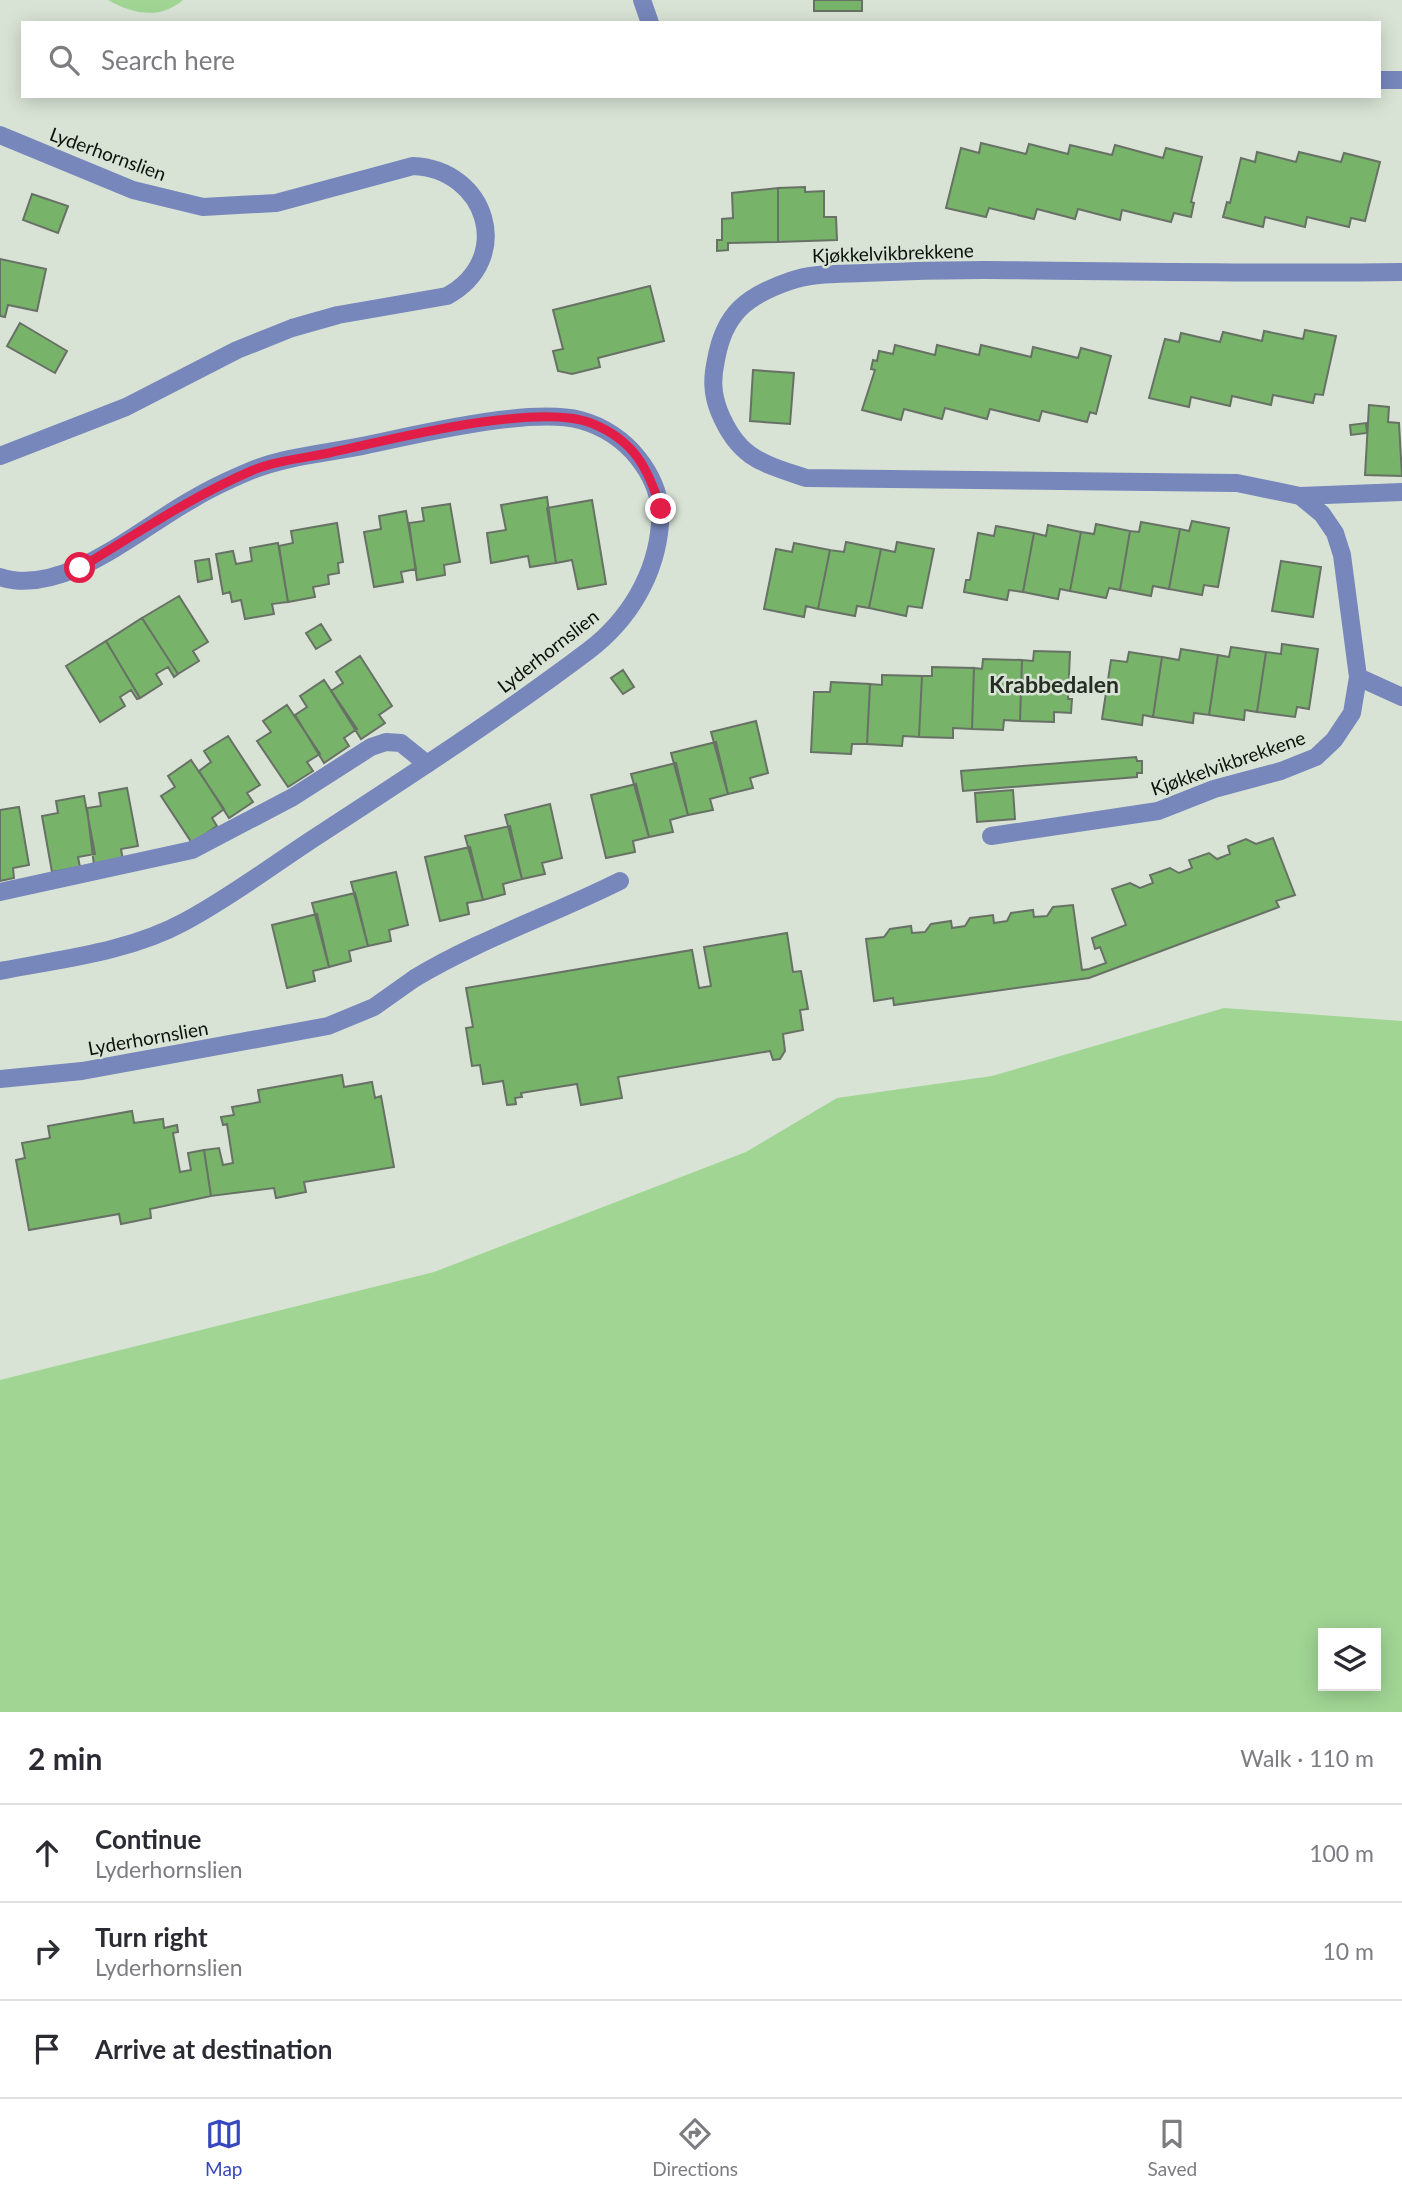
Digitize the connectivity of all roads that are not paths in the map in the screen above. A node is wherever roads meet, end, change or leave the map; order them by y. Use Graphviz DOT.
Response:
graph roads {
  1 [pos="642,0"];
  2 [pos="649,21"];
  3 [pos="1381,79"];
  4 [pos="1402,80"];
  5 [pos="0,135"];
  6 [pos="1402,272"];
  7 [pos="0,456"];
  8 [pos="1402,492"];
  9 [pos="1300,496"];
  10 [pos="0,577"];
  11 [pos="1358,677"];
  12 [pos="1402,697"];
  13 [pos="427,764"];
  14 [pos="991,836"];
  15 [pos="620,881"];
  16 [pos="0,892"];
  17 [pos="0,971"];
  18 [pos="0,1079"];
  1 -- 2 [label="street"];
  3 -- 4 [label="street"];
  5 -- 7 [label="street, Lyderhornslien"];
  6 -- 9 [label="street, Kjøkkelvikbrekkene"];
  8 -- 9 [label="street, Kjøkkelvikbrekkene"];
  9 -- 11 [label="street, Kjøkkelvikbrekkene"];
  10 -- 13 [label="street, Lyderhornslien"];
  11 -- 12 [label="street"];
  11 -- 14 [label="street, Kjøkkelvikbrekkene"];
  13 -- 16 [label="street"];
  13 -- 17 [label="street, Lyderhornslien"];
  15 -- 18 [label="street, Lyderhornslien"];
}
